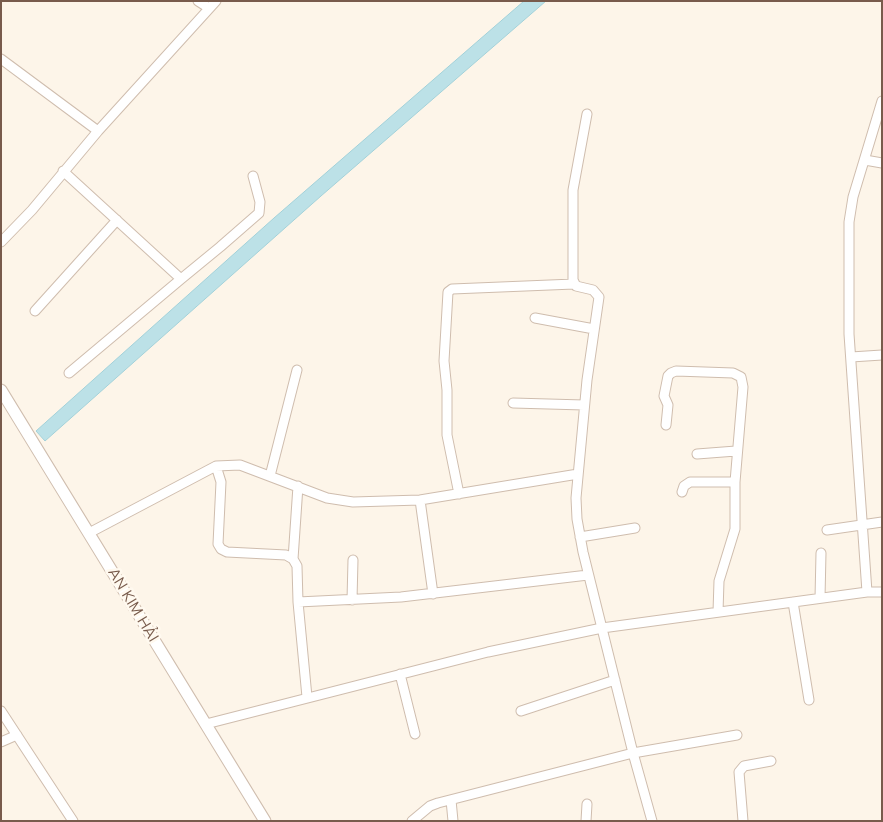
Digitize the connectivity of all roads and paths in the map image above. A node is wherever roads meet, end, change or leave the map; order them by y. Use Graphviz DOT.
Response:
graph roads {
  1 [pos="198,1"];
  2 [pos="213,5"];
  3 [pos="1,59"];
  4 [pos="882,100"];
  5 [pos="587,114"];
  6 [pos="98,131"];
  7 [pos="865,160"];
  8 [pos="882,162"];
  9 [pos="64,171"];
  10 [pos="254,176"];
  11 [pos="117,220"];
  12 [pos="1,242"];
  13 [pos="180,279"];
  14 [pos="574,284"];
  15 [pos="35,311"];
  16 [pos="535,318"];
  17 [pos="594,329"];
  18 [pos="882,355"];
  19 [pos="851,358"];
  20 [pos="297,370"];
  21 [pos="69,373"];
  22 [pos="1,390"];
  23 [pos="513,403"];
  24 [pos="584,405"];
  25 [pos="666,425"];
  26 [pos="736,452"];
  27 [pos="696,454"];
  28 [pos="216,466"];
  29 [pos="578,474"];
  30 [pos="270,476"];
  31 [pos="735,482"];
  32 [pos="298,486"];
  33 [pos="682,492"];
  34 [pos="459,494"];
  35 [pos="420,500"];
  36 [pos="882,522"];
  37 [pos="863,526"];
  38 [pos="635,528"];
  39 [pos="827,530"];
  40 [pos="89,533"];
  41 [pos="580,537"];
  42 [pos="821,553"];
  43 [pos="293,559"];
  44 [pos="353,560"];
  45 [pos="588,575"];
  46 [pos="867,592"];
  47 [pos="882,592"];
  48 [pos="433,594"];
  49 [pos="820,598"];
  50 [pos="352,600"];
  51 [pos="298,602"];
  52 [pos="794,602"];
  53 [pos="718,612"];
  54 [pos="602,628"];
  55 [pos="400,674"];
  56 [pos="615,680"];
  57 [pos="307,697"];
  58 [pos="809,700"];
  59 [pos="521,710"];
  60 [pos="1,711"];
  61 [pos="206,724"];
  62 [pos="415,734"];
  63 [pos="17,735"];
  64 [pos="737,735"];
  65 [pos="1,742"];
  66 [pos="633,753"];
  67 [pos="772,761"];
  68 [pos="451,800"];
  69 [pos="587,804"];
  70 [pos="73,821"];
  71 [pos="265,821"];
  72 [pos="412,821"];
  73 [pos="453,821"];
  74 [pos="586,821"];
  75 [pos="652,821"];
  76 [pos="743,821"];
  1 -- 2 [label="street"];
  2 -- 6 [label="street"];
  3 -- 6 [label="street"];
  4 -- 7 [label="street"];
  5 -- 14 [label="street"];
  6 -- 9 [label="street"];
  7 -- 8 [label="street"];
  7 -- 19 [label="street"];
  9 -- 11 [label="street"];
  9 -- 12 [label="street"];
  10 -- 13 [label="street"];
  11 -- 13 [label="street"];
  11 -- 15 [label="street"];
  13 -- 21 [label="street"];
  14 -- 17 [label="street"];
  14 -- 34 [label="street"];
  16 -- 17 [label="street"];
  17 -- 24 [label="street"];
  18 -- 19 [label="street"];
  19 -- 37 [label="street"];
  20 -- 30 [label="street"];
  22 -- 40 [label="street, AN KIM HẢI"];
  23 -- 24 [label="street"];
  24 -- 29 [label="street"];
  25 -- 26 [label="street"];
  26 -- 27 [label="street"];
  26 -- 31 [label="street"];
  28 -- 30 [label="street"];
  28 -- 40 [label="street"];
  28 -- 43 [label="street"];
  29 -- 34 [label="street"];
  29 -- 41 [label="street"];
  30 -- 32 [label="street"];
  31 -- 33 [label="street"];
  31 -- 53 [label="street"];
  32 -- 35 [label="street"];
  32 -- 43 [label="street"];
  34 -- 35 [label="street"];
  35 -- 48 [label="street"];
  36 -- 37 [label="street"];
  37 -- 39 [label="street"];
  37 -- 46 [label="street"];
  38 -- 41 [label="street"];
  40 -- 61 [label="street, AN KIM HẢI"];
  41 -- 45 [label="street"];
  42 -- 49 [label="street"];
  43 -- 51 [label="street"];
  44 -- 50 [label="street"];
  45 -- 48 [label="street"];
  45 -- 54 [label="street"];
  46 -- 47 [label="street"];
  46 -- 49 [label="street"];
  48 -- 50 [label="street"];
  49 -- 52 [label="street"];
  50 -- 51 [label="street"];
  51 -- 57 [label="street"];
  52 -- 53 [label="street"];
  52 -- 58 [label="street"];
  53 -- 54 [label="street"];
  54 -- 55 [label="street"];
  54 -- 56 [label="street"];
  55 -- 57 [label="street"];
  55 -- 62 [label="street"];
  56 -- 59 [label="street"];
  56 -- 66 [label="street"];
  57 -- 61 [label="street"];
  60 -- 63 [label="street"];
  61 -- 71 [label="street, AN KIM HẢI"];
  63 -- 65 [label="street"];
  63 -- 70 [label="street"];
  64 -- 66 [label="street"];
  66 -- 68 [label="street"];
  66 -- 75 [label="street"];
  67 -- 76 [label="street"];
  68 -- 72 [label="street"];
  68 -- 73 [label="street"];
  69 -- 74 [label="street"];
}
